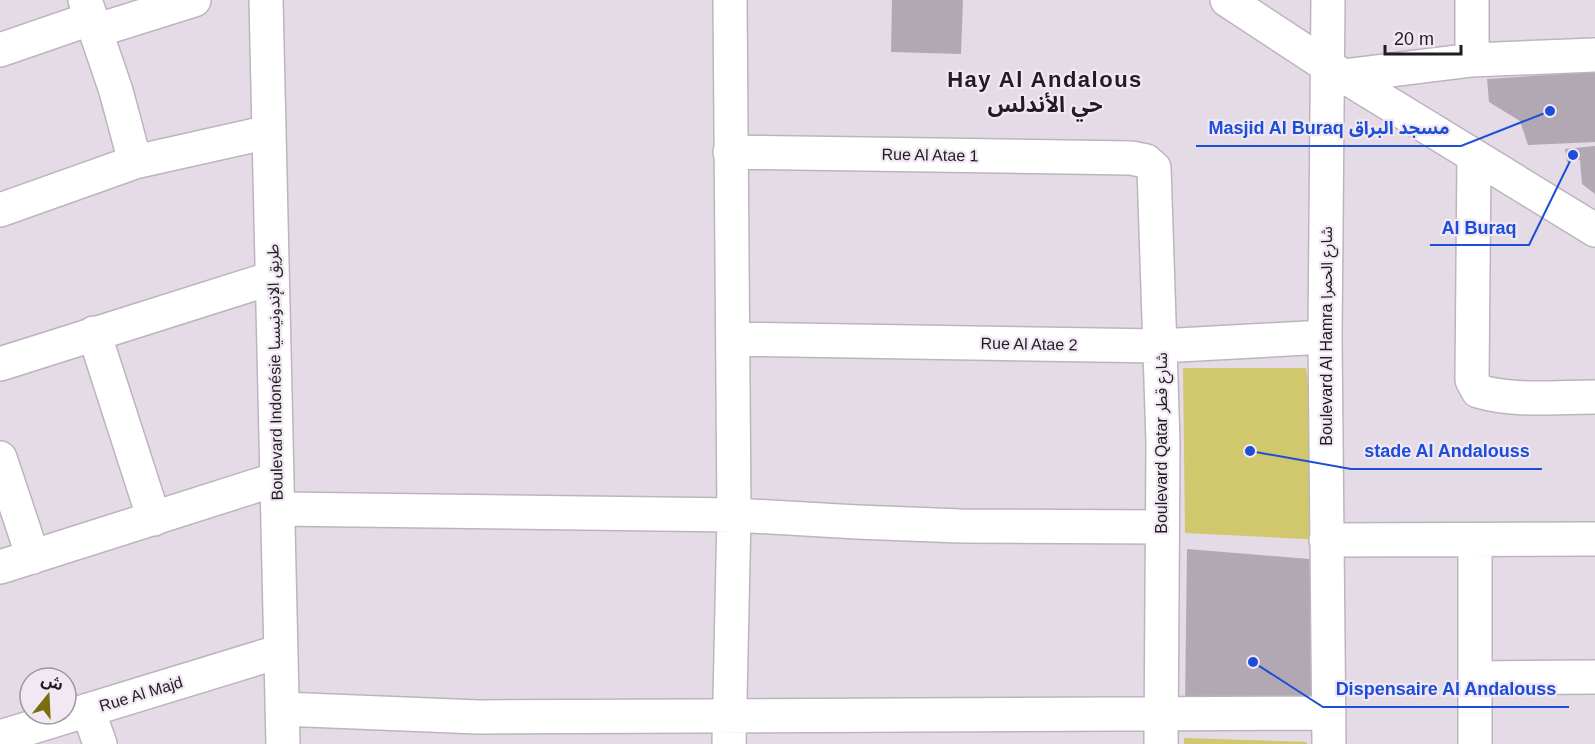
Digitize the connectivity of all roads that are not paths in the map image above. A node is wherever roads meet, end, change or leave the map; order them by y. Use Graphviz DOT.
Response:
graph roads {
  1 [pos="194,0"];
  2 [pos="266,0"];
  3 [pos="730,0"];
  4 [pos="1227,0"];
  5 [pos="1328,0"];
  6 [pos="1472,0"];
  7 [pos="90,17"];
  8 [pos="0,50"];
  9 [pos="1595,55"];
  10 [pos="1472,60"];
  11 [pos="1336,71"];
  12 [pos="269,132"];
  13 [pos="730,152"];
  14 [pos="1474,156"];
  15 [pos="1131,158"];
  16 [pos="135,162"];
  17 [pos="0,210"];
  18 [pos="1595,230"];
  19 [pos="272,278"];
  20 [pos="94,333"];
  21 [pos="1325,337"];
  22 [pos="733,339"];
  23 [pos="1160,346"];
  24 [pos="0,364"];
  25 [pos="1595,397"];
  26 [pos="0,458"];
  27 [pos="277,494"];
  28 [pos="734,514"];
  29 [pos="154,519"];
  30 [pos="1162,527"];
  31 [pos="1595,539"];
  32 [pos="1326,540"];
  33 [pos="1475,540"];
  34 [pos="33,557"];
  35 [pos="0,567"];
  36 [pos="281,651"];
  37 [pos="1595,677"];
  38 [pos="1475,678"];
  39 [pos="88,710"];
  40 [pos="282,710"];
  41 [pos="1329,728"];
  42 [pos="1161,729"];
  43 [pos="730,730"];
  44 [pos="478,731"];
  45 [pos="0,737"];
  46 [pos="100,744"];
  47 [pos="283,744"];
  48 [pos="1475,744"];
  1 -- 7 [label="street"];
  2 -- 12 [label="street, Boulevard Indonésie طريق الإندونيسيا"];
  3 -- 13 [label="street"];
  4 -- 11 [label="street"];
  5 -- 11 [label="street, Boulevard Al Hamra شارع الحمرا"];
  6 -- 10 [label="street"];
  7 -- 8 [label="street"];
  7 -- 16 [label="street"];
  9 -- 10 [label="street"];
  10 -- 11 [label="street"];
  11 -- 14 [label="street"];
  11 -- 21 [label="street, Boulevard Al Hamra شارع الحمرا"];
  12 -- 16 [label="street"];
  12 -- 19 [label="street, Boulevard Indonésie طريق الإندونيسيا"];
  13 -- 15 [label="street, Rue Al Atae 1"];
  13 -- 22 [label="street"];
  14 -- 18 [label="street"];
  14 -- 25 [label="street"];
  15 -- 23 [label="street, Boulevard Qatar شارع قطر"];
  16 -- 17 [label="street"];
  19 -- 20 [label="street"];
  19 -- 27 [label="street, Boulevard Indonésie طريق الإندونيسيا"];
  20 -- 24 [label="street"];
  20 -- 29 [label="street"];
  21 -- 23 [label="street, Rue Al Atae 2"];
  21 -- 32 [label="street, Boulevard Al Hamra شارع الحمرا"];
  22 -- 23 [label="street, Rue Al Atae 2"];
  22 -- 28 [label="street"];
  23 -- 30 [label="street, Boulevard Qatar شارع قطر"];
  26 -- 34 [label="street"];
  27 -- 28 [label="street"];
  27 -- 29 [label="street"];
  27 -- 36 [label="street, Boulevard Indonésie طريق الإندونيسيا"];
  28 -- 30 [label="street"];
  28 -- 43 [label="street"];
  29 -- 34 [label="street"];
  30 -- 42 [label="street, Boulevard Qatar شارع قطر"];
  31 -- 33 [label="street"];
  32 -- 33 [label="street"];
  32 -- 41 [label="street, Boulevard Al Hamra شارع الحمرا"];
  33 -- 38 [label="street"];
  34 -- 35 [label="street"];
  36 -- 39 [label="street, Rue Al Majd"];
  36 -- 40 [label="street, Boulevard Indonésie طريق الإندونيسيا"];
  37 -- 38 [label="street"];
  38 -- 48 [label="street"];
  39 -- 45 [label="street, Rue Al Majd"];
  39 -- 46 [label="street"];
  40 -- 44 [label="street"];
  40 -- 47 [label="street, Boulevard Indonésie طريق الإندونيسيا"];
  41 -- 42 [label="street"];
  42 -- 43 [label="street"];
  43 -- 44 [label="street"];
}
